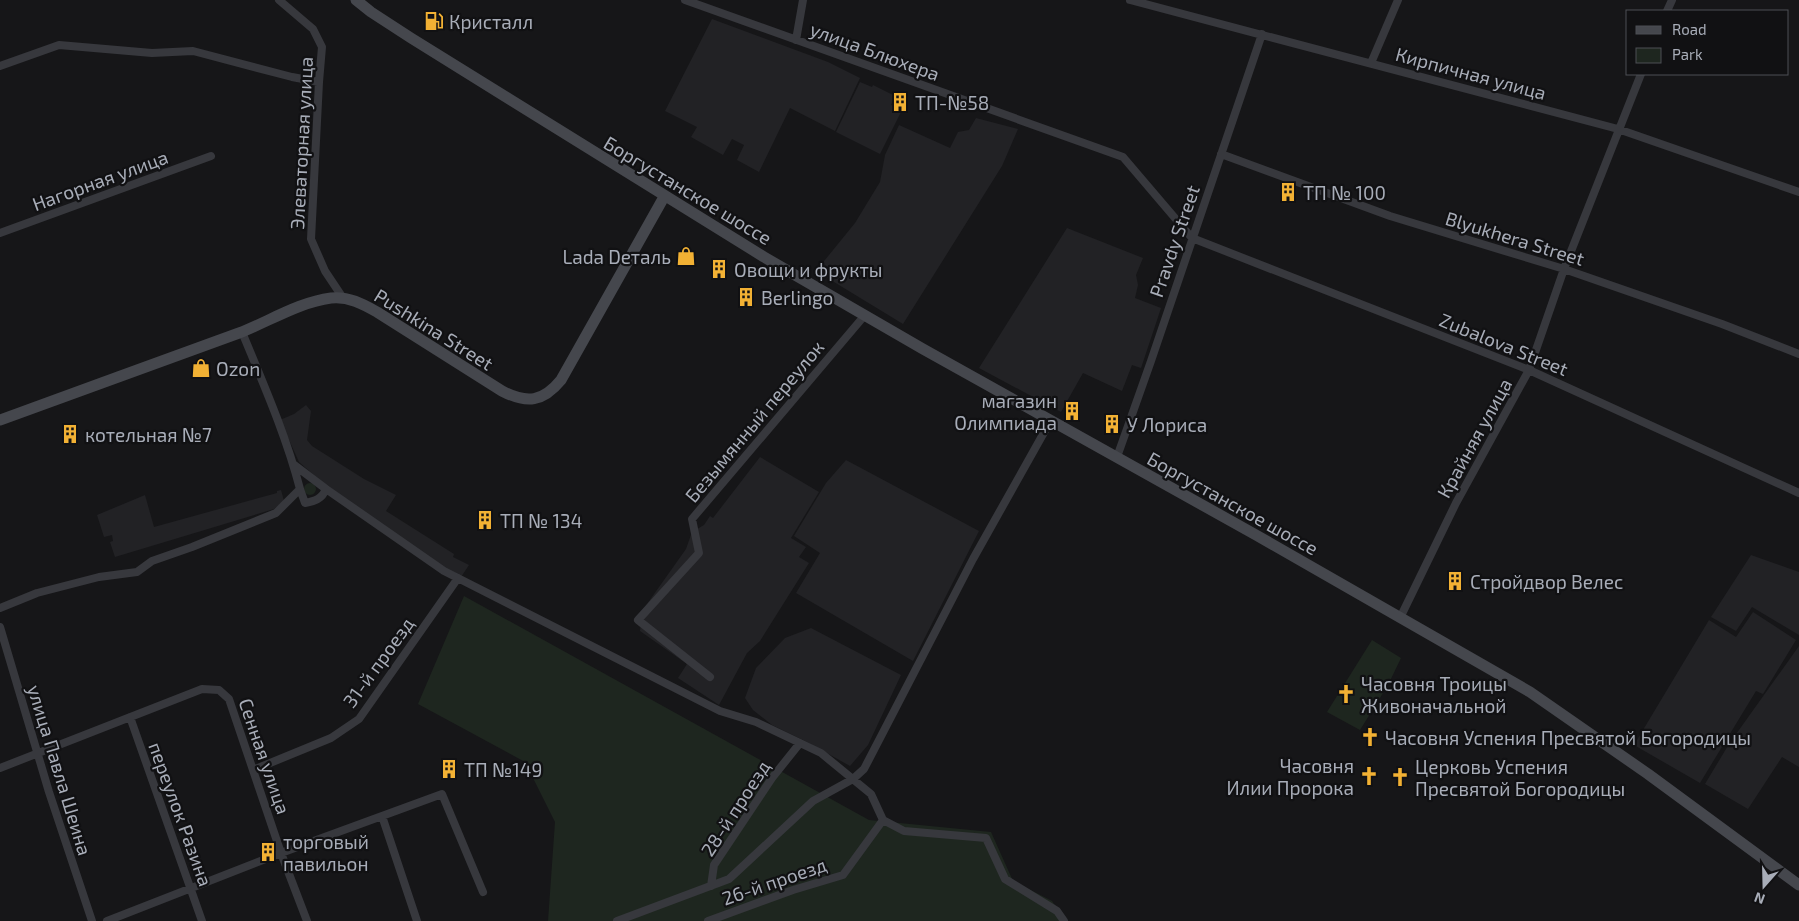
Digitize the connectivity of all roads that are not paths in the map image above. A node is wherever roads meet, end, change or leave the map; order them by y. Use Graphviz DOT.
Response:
graph roads {
  1 [pos="279,0"];
  2 [pos="356,0"];
  3 [pos="685,0"];
  4 [pos="803,0"];
  5 [pos="1130,0"];
  6 [pos="1398,0"];
  7 [pos="1262,34"];
  8 [pos="796,40"];
  9 [pos="1372,63"];
  10 [pos="0,66"];
  11 [pos="1641,75"];
  12 [pos="319,82"];
  13 [pos="1618,129"];
  14 [pos="1221,154"];
  15 [pos="211,156"];
  16 [pos="1799,192"];
  17 [pos="664,197"];
  18 [pos="0,233"];
  19 [pos="1192,238"];
  20 [pos="1564,269"];
  21 [pos="343,298"];
  22 [pos="865,315"];
  23 [pos="242,332"];
  24 [pos="1799,354"];
  25 [pos="1529,370"];
  26 [pos="0,420"];
  27 [pos="1051,420"];
  28 [pos="1116,457"];
  29 [pos="293,464"];
  30 [pos="300,489"];
  31 [pos="326,489"];
  32 [pos="1799,493"];
  33 [pos="458,578"];
  34 [pos="0,608"];
  35 [pos="1400,618"];
  36 [pos="0,627"];
  37 [pos="710,677"];
  38 [pos="130,717"];
  39 [pos="800,743"];
  40 [pos="39,753"];
  41 [pos="0,768"];
  42 [pos="253,770"];
  43 [pos="853,779"];
  44 [pos="382,816"];
  45 [pos="883,820"];
  46 [pos="281,853"];
  47 [pos="1799,885"];
  48 [pos="711,886"];
  49 [pos="191,887"];
  50 [pos="483,892"];
  51 [pos="92,921"];
  52 [pos="107,921"];
  53 [pos="202,921"];
  54 [pos="307,921"];
  55 [pos="417,921"];
  56 [pos="617,921"];
  57 [pos="708,921"];
  58 [pos="1064,921"];
  1 -- 12 [label="street, Элеваторная улица"];
  2 -- 17 [label="street, Боргустанское шоссе"];
  3 -- 8 [label="street, улица Блюхера"];
  4 -- 8 [label="street"];
  5 -- 7 [label="street, Кирпичная улица"];
  6 -- 9 [label="street"];
  7 -- 9 [label="street, Кирпичная улица"];
  7 -- 14 [label="street, Pravdy Street"];
  8 -- 19 [label="street, улица Блюхера"];
  9 -- 13 [label="street, Кирпичная улица"];
  10 -- 12 [label="street"];
  11 -- 13 [label="street, Крайняя улица"];
  12 -- 21 [label="street, Элеваторная улица"];
  13 -- 16 [label="street, Кирпичная улица"];
  13 -- 20 [label="street, Крайняя улица"];
  14 -- 19 [label="street, Pravdy Street"];
  14 -- 20 [label="street, Blyukhera Street"];
  15 -- 18 [label="street, Нагорная улица"];
  17 -- 21 [label="street, Pushkina Street"];
  17 -- 22 [label="street, Боргустанское шоссе"];
  19 -- 25 [label="street, Zubalova Street"];
  19 -- 28 [label="street, Pravdy Street"];
  20 -- 24 [label="street, Blyukhera Street"];
  20 -- 25 [label="street, Крайняя улица"];
  21 -- 23 [label="street, Pushkina Street"];
  22 -- 27 [label="street, Боргустанское шоссе"];
  22 -- 37 [label="street, Безымянный переулок"];
  23 -- 26 [label="street, Pushkina Street"];
  23 -- 29 [label="street"];
  25 -- 32 [label="street, Zubalova Street"];
  25 -- 35 [label="street, Крайняя улица"];
  27 -- 28 [label="street, Боргустанское шоссе"];
  27 -- 43 [label="street"];
  28 -- 35 [label="street, Боргустанское шоссе"];
  29 -- 30 [label="street"];
  29 -- 31 [label="street"];
  30 -- 31 [label="street"];
  30 -- 34 [label="street"];
  31 -- 33 [label="street"];
  33 -- 39 [label="street"];
  33 -- 42 [label="street, 31-й проезд"];
  35 -- 47 [label="street, Боргустанское шоссе"];
  36 -- 40 [label="street, улица Павла Шеина"];
  38 -- 40 [label="street"];
  38 -- 42 [label="street, Сенная улица"];
  38 -- 49 [label="street, переулок Разина"];
  39 -- 43 [label="street"];
  39 -- 48 [label="street, 28-й проезд"];
  40 -- 41 [label="street"];
  40 -- 51 [label="street, улица Павла Шеина"];
  42 -- 46 [label="street, Сенная улица"];
  43 -- 45 [label="street"];
  43 -- 48 [label="street"];
  44 -- 46 [label="street"];
  44 -- 50 [label="street"];
  44 -- 55 [label="street"];
  45 -- 57 [label="street, 26-й проезд"];
  45 -- 58 [label="street"];
  46 -- 49 [label="street"];
  46 -- 54 [label="street, Сенная улица"];
  48 -- 56 [label="street, 28-й проезд"];
  49 -- 52 [label="street"];
  49 -- 53 [label="street, переулок Разина"];
}
